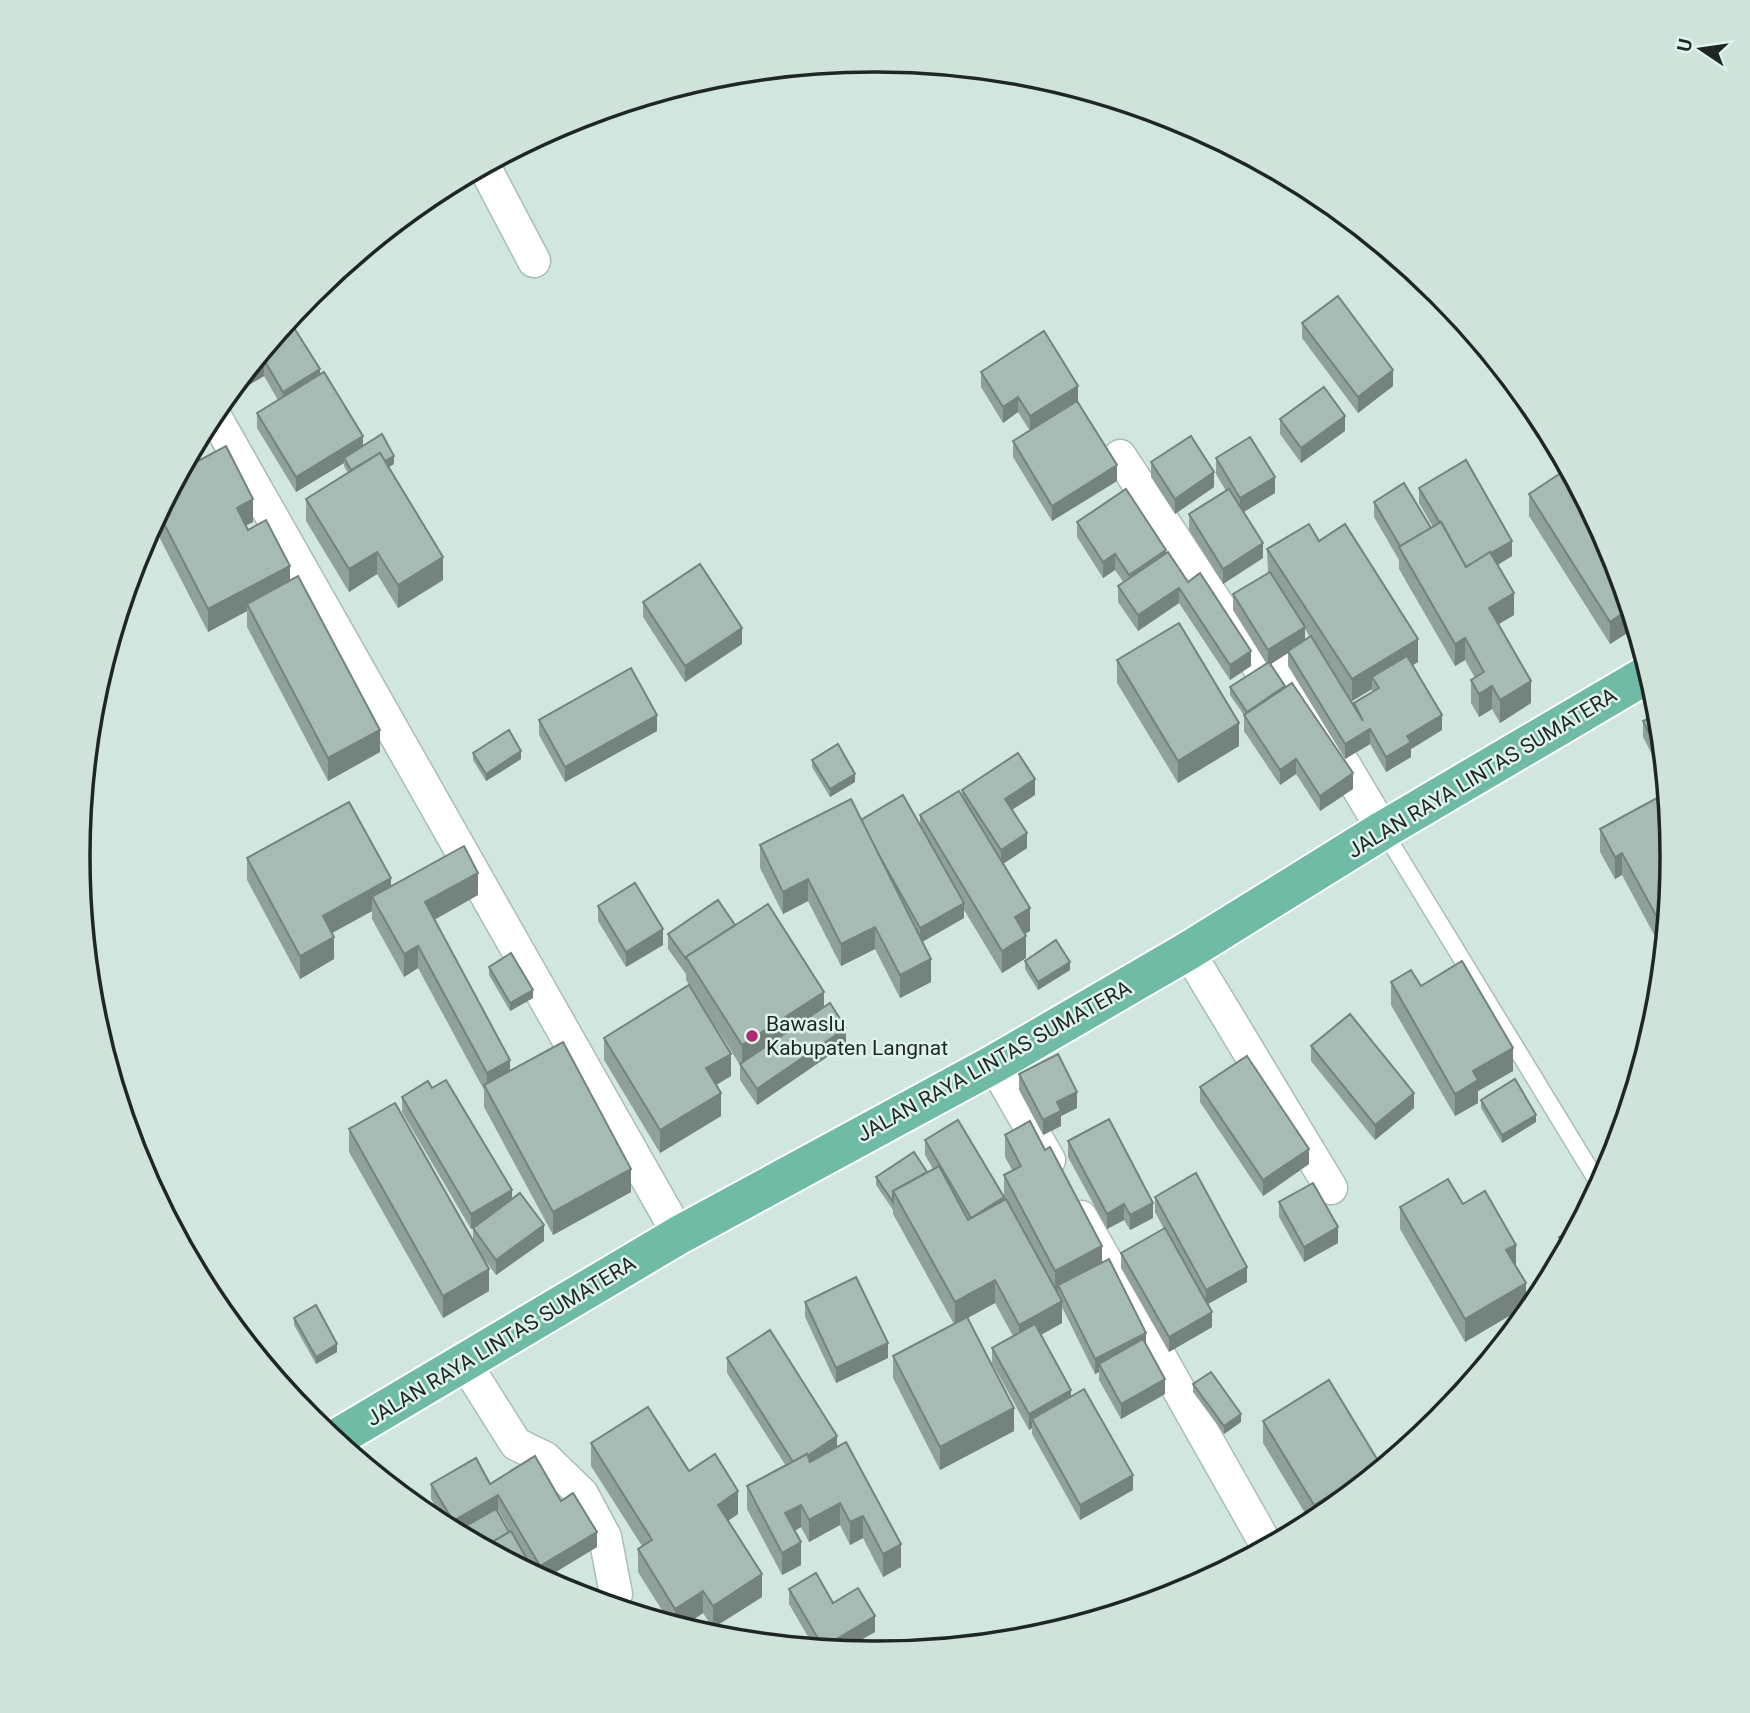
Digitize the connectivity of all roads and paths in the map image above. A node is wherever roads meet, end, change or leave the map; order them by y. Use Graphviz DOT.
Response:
graph roads {
  1 [pos="488,174"];
  2 [pos="534,261"];
  3 [pos="220,425"];
  4 [pos="1120,456"];
  5 [pos="1639,679"];
  6 [pos="1383,830"];
  7 [pos="1188,951"];
  8 [pos="994,1064"];
  9 [pos="1593,1174"];
  10 [pos="1331,1188"];
  11 [pos="680,1235"];
  12 [pos="465,1363"];
  13 [pos="344,1434"];
  14 [pos="1263,1538"];
  15 [pos="616,1594"];
  1 -- 2 [label="street"];
  3 -- 11 [label="street"];
  4 -- 6 [label="street"];
  5 -- 6 [label="highway, JALAN RAYA LINTAS SUMATERA"];
  6 -- 7 [label="highway, JALAN RAYA LINTAS SUMATERA"];
  6 -- 9 [label="lane"];
  7 -- 8 [label="highway, JALAN RAYA LINTAS SUMATERA"];
  7 -- 10 [label="street"];
  8 -- 11 [label="highway, JALAN RAYA LINTAS SUMATERA"];
  8 -- 14 [label="street"];
  11 -- 12 [label="highway, JALAN RAYA LINTAS SUMATERA"];
  12 -- 13 [label="highway, JALAN RAYA LINTAS SUMATERA"];
  12 -- 15 [label="street"];
}
